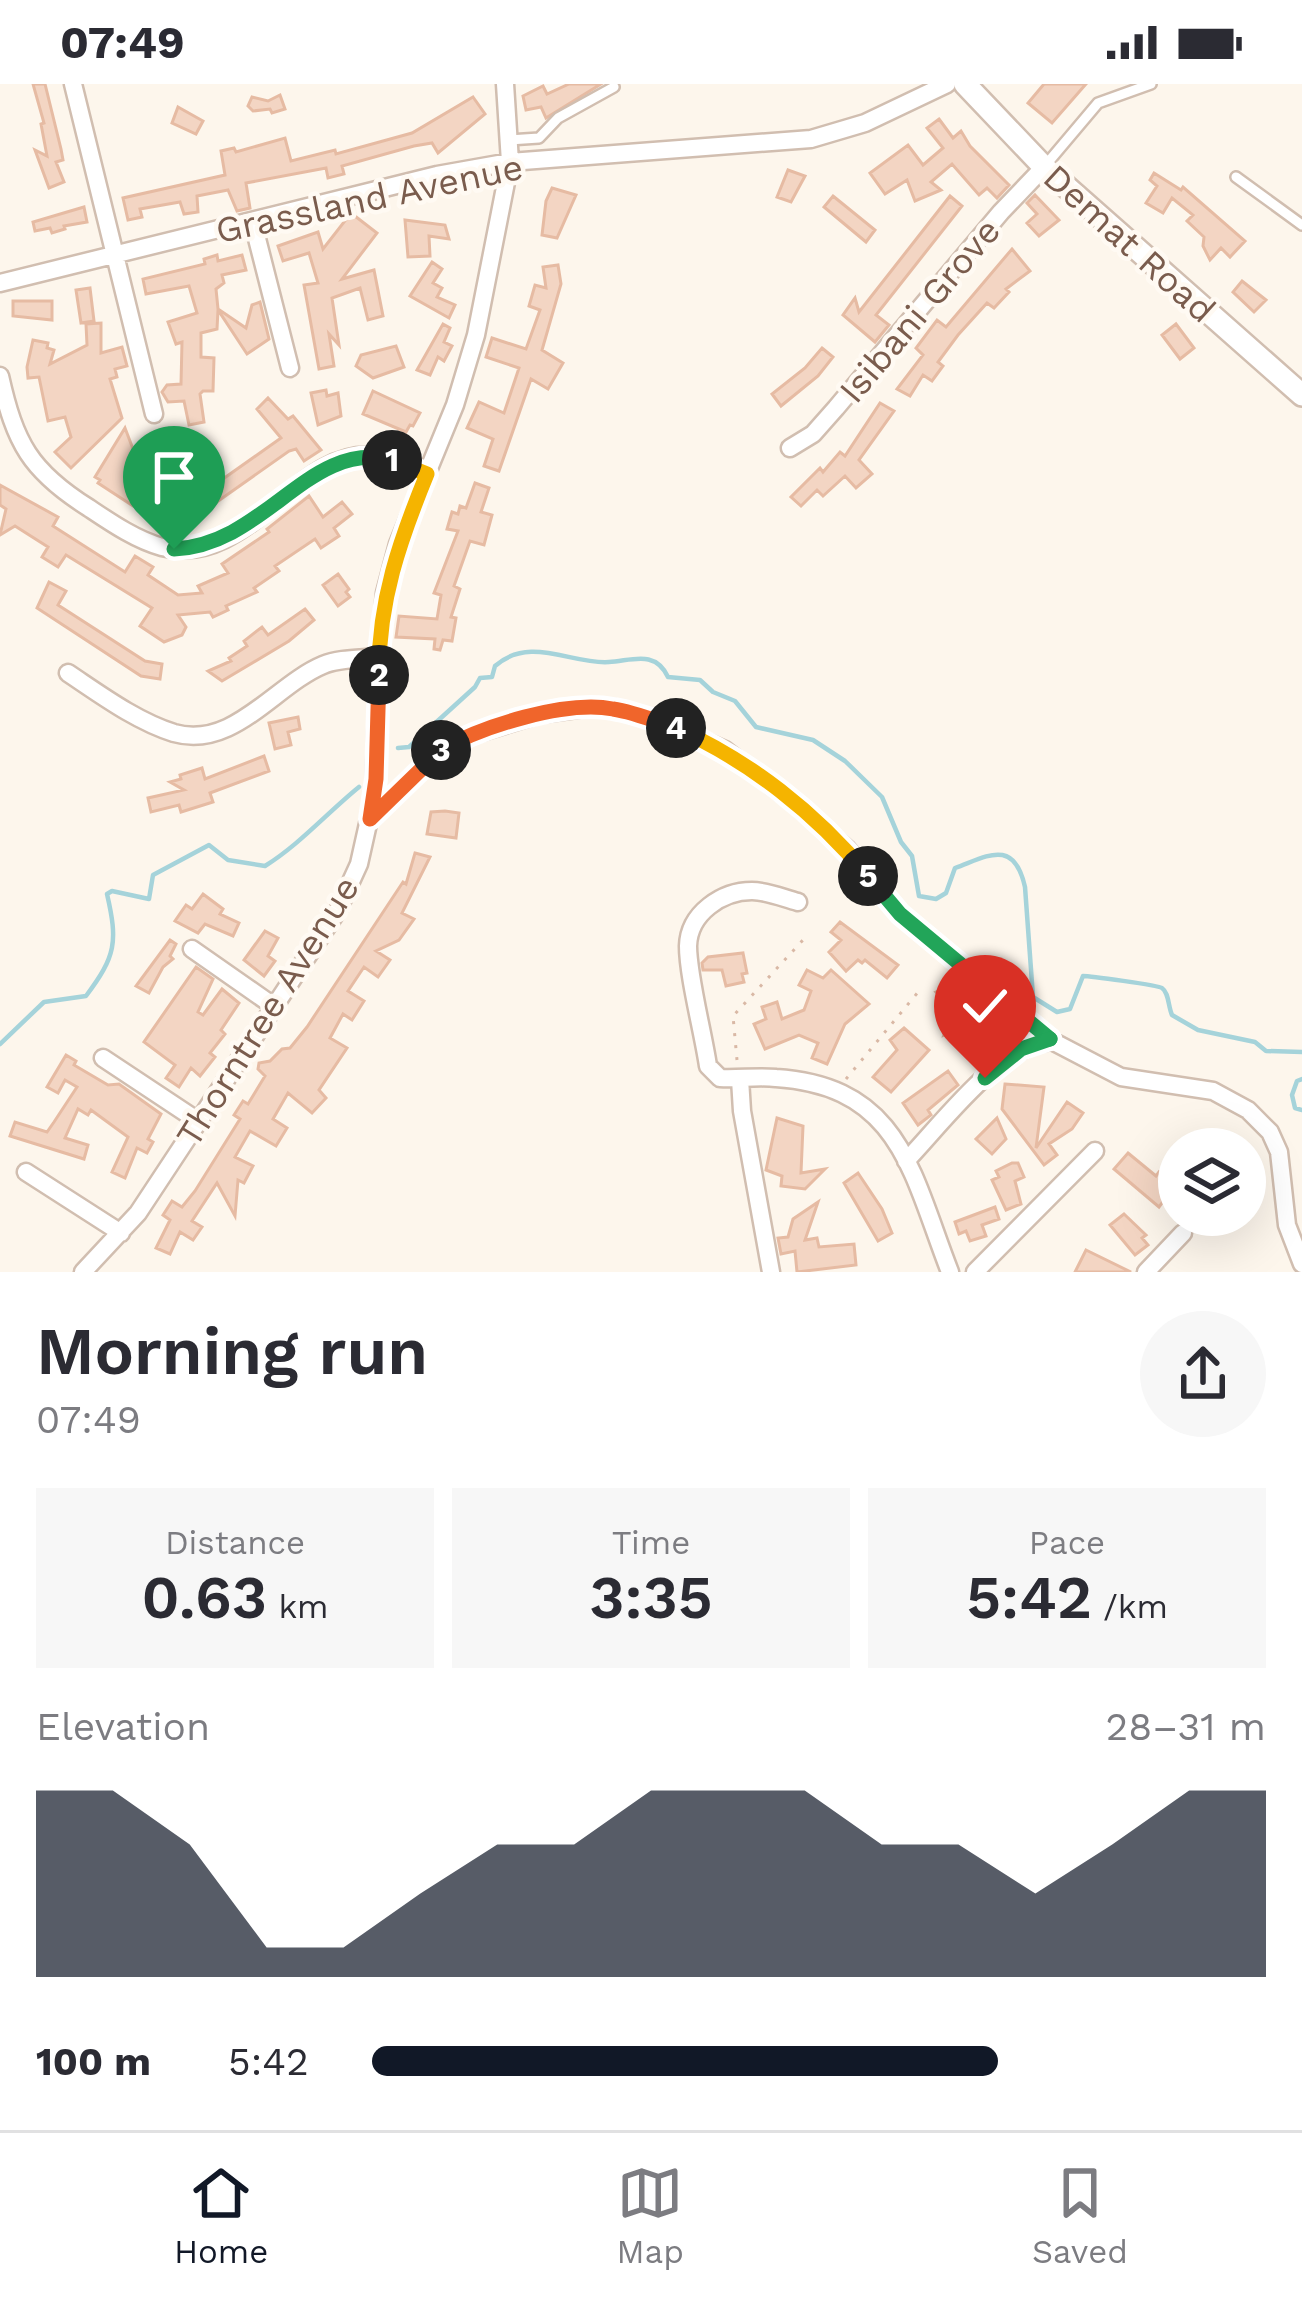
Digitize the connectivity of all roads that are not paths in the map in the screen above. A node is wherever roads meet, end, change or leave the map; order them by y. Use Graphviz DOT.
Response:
graph roads {
  1 [pos="73,84"];
  2 [pos="506,84"];
  3 [pos="946,84"];
  4 [pos="965,84"];
  5 [pos="1151,84"];
  6 [pos="614,87"];
  7 [pos="509,140"];
  8 [pos="510,162"];
  9 [pos="1044,167"];
  10 [pos="1236,177"];
  11 [pos="253,223"];
  12 [pos="1302,225"];
  13 [pos="116,254"];
  14 [pos="0,284"];
  15 [pos="290,368"];
  16 [pos="0,376"];
  17 [pos="1302,395"];
  18 [pos="154,414"];
  19 [pos="5,427"];
  20 [pos="790,448"];
  21 [pos="427,474"];
  22 [pos="379,657"];
  23 [pos="68,673"];
  24 [pos="370,819"];
  25 [pos="798,902"];
  26 [pos="192,950"];
  27 [pos="275,1007"];
  28 [pos="1052,1041"];
  29 [pos="103,1058"];
  30 [pos="740,1079"];
  31 [pos="198,1121"];
  32 [pos="1095,1151"];
  33 [pos="906,1161"];
  34 [pos="26,1172"];
  35 [pos="121,1233"];
  36 [pos="1180,1236"];
  37 [pos="1302,1264"];
  38 [pos="83,1272"];
  39 [pos="771,1272"];
  40 [pos="950,1272"];
  41 [pos="976,1272"];
  42 [pos="1146,1272"];
  1 -- 13 [label="street"];
  2 -- 7 [label="street, Thorntree Avenue"];
  3 -- 8 [label="street, Grassland Avenue"];
  4 -- 9 [label="street, Demat Road"];
  5 -- 9 [label="lane"];
  6 -- 7 [label="lane"];
  7 -- 8 [label="street, Thorntree Avenue"];
  8 -- 11 [label="street, Grassland Avenue"];
  8 -- 21 [label="street, Thorntree Avenue"];
  9 -- 17 [label="street, Demat Road"];
  9 -- 20 [label="street, Isibani Grove"];
  10 -- 12 [label="lane"];
  11 -- 13 [label="street, Grassland Avenue"];
  11 -- 15 [label="street"];
  13 -- 14 [label="street, Grassland Avenue"];
  13 -- 18 [label="street"];
  16 -- 19 [label="street"];
  19 -- 21 [label="street"];
  21 -- 22 [label="street, Thorntree Avenue"];
  22 -- 23 [label="street"];
  22 -- 24 [label="street, Thorntree Avenue"];
  24 -- 27 [label="street, Thorntree Avenue"];
  24 -- 28 [label="street"];
  25 -- 30 [label="street"];
  26 -- 27 [label="street"];
  27 -- 31 [label="street, Thorntree Avenue"];
  28 -- 33 [label="street"];
  28 -- 37 [label="street"];
  29 -- 31 [label="street"];
  30 -- 33 [label="street"];
  30 -- 39 [label="street"];
  31 -- 35 [label="street, Thorntree Avenue"];
  32 -- 41 [label="street"];
  33 -- 40 [label="street"];
  34 -- 35 [label="street"];
  35 -- 38 [label="street, Thorntree Avenue"];
  36 -- 42 [label="street"];
}
